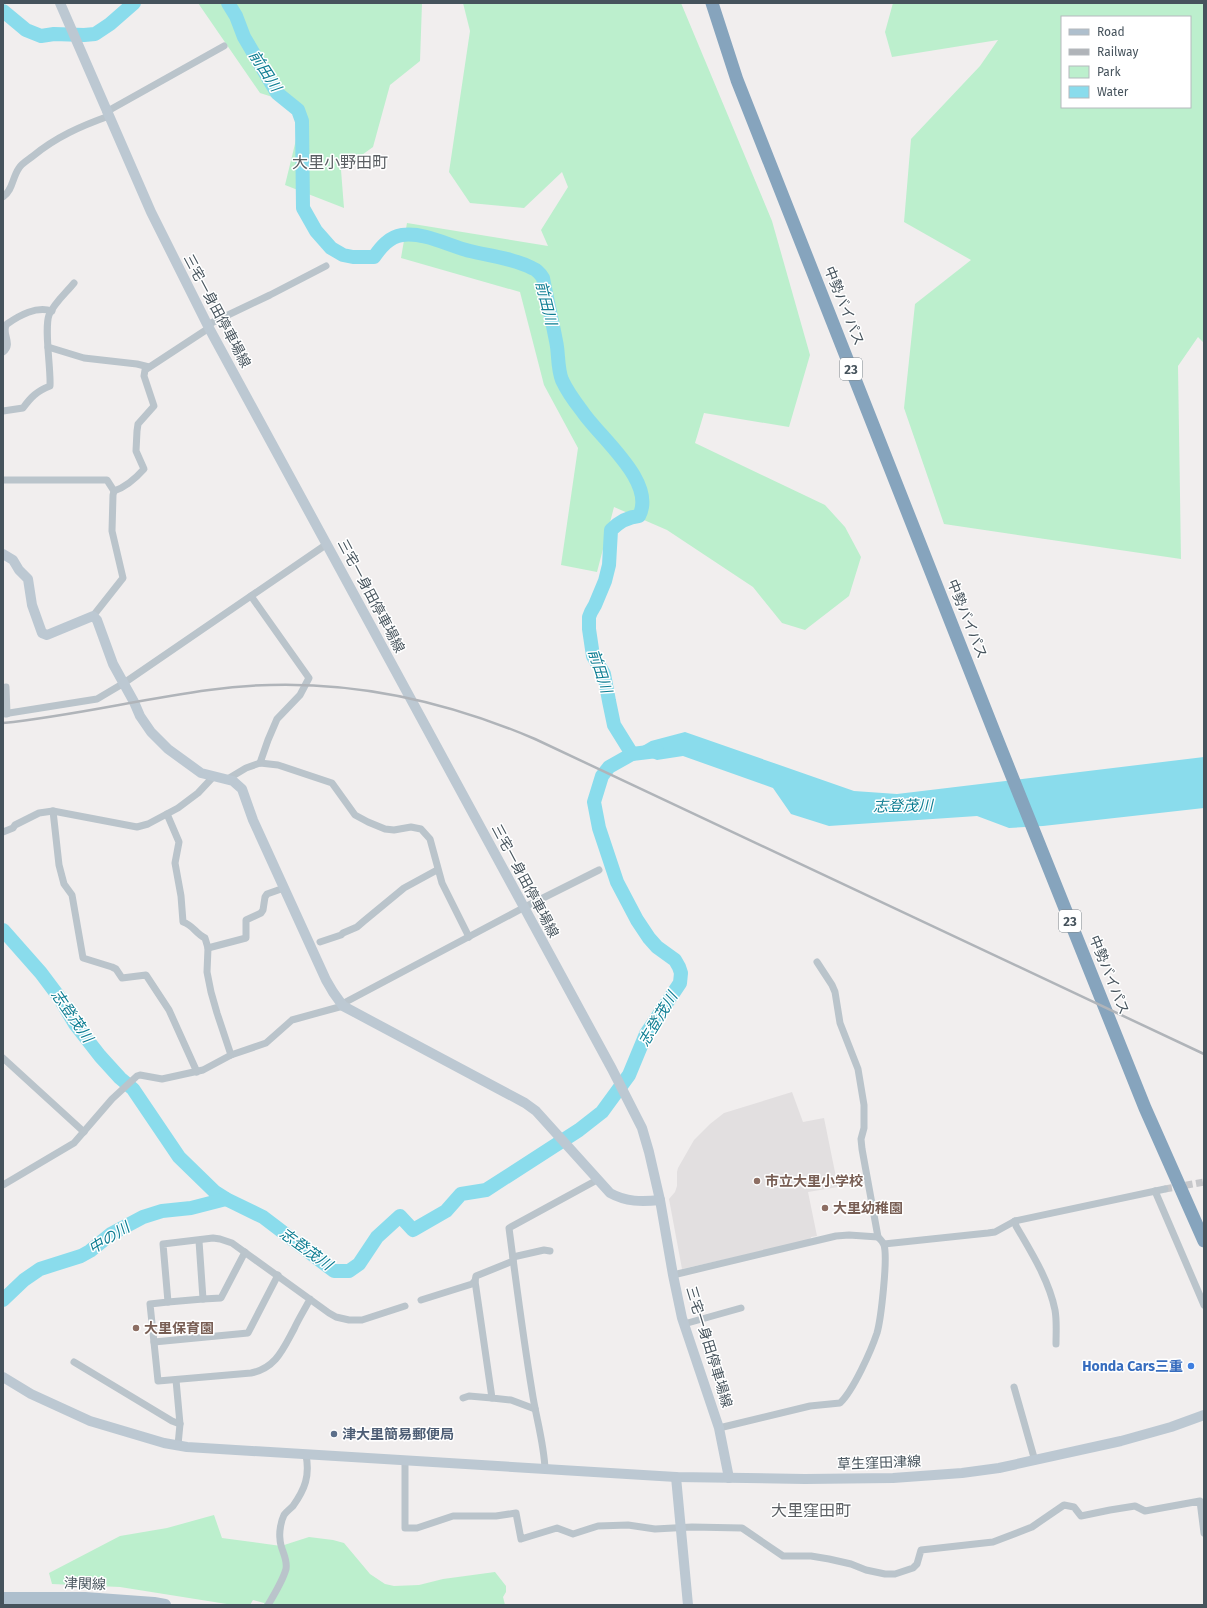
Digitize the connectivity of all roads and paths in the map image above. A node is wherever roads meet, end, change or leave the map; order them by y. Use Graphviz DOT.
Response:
graph roads {
  1 [pos="60,3"];
  2 [pos="712,3"];
  3 [pos="224,46"];
  4 [pos="108,114"];
  5 [pos="3,197"];
  6 [pos="326,266"];
  7 [pos="74,283"];
  8 [pos="52,310"];
  9 [pos="208,327"];
  10 [pos="48,347"];
  11 [pos="3,352"];
  12 [pos="149,367"];
  13 [pos="3,412"];
  14 [pos="3,480"];
  15 [pos="114,490"];
  16 [pos="327,544"];
  17 [pos="3,554"];
  18 [pos="251,596"];
  19 [pos="93,616"];
  20 [pos="124,683"];
  21 [pos="6,687"];
  22 [pos="5,714"];
  23 [pos="260,763"];
  24 [pos="213,776"];
  25 [pos="226,780"];
  26 [pos="54,811"];
  27 [pos="167,814"];
  28 [pos="3,832"];
  29 [pos="437,870"];
  30 [pos="599,870"];
  31 [pos="284,888"];
  32 [pos="523,908"];
  33 [pos="469,937"];
  34 [pos="320,942"];
  35 [pos="208,948"];
  36 [pos="817,962"];
  37 [pos="343,1005"];
  38 [pos="231,1055"];
  39 [pos="3,1058"];
  40 [pos="197,1072"];
  41 [pos="84,1132"];
  42 [pos="597,1180"];
  43 [pos="3,1185"];
  44 [pos="1164,1189"];
  45 [pos="1155,1191"];
  46 [pos="660,1200"];
  47 [pos="1015,1221"];
  48 [pos="878,1237"];
  49 [pos="199,1240"];
  50 [pos="1204,1241"];
  51 [pos="884,1244"];
  52 [pos="550,1251"];
  53 [pos="245,1252"];
  54 [pos="513,1259"];
  55 [pos="673,1274"];
  56 [pos="278,1276"];
  57 [pos="475,1281"];
  58 [pos="203,1299"];
  59 [pos="310,1299"];
  60 [pos="421,1300"];
  61 [pos="168,1302"];
  62 [pos="1204,1305"];
  63 [pos="405,1306"];
  64 [pos="741,1308"];
  65 [pos="684,1324"];
  66 [pos="154,1342"];
  67 [pos="1056,1344"];
  68 [pos="74,1362"];
  69 [pos="3,1377"];
  70 [pos="176,1380"];
  71 [pos="1014,1387"];
  72 [pos="463,1398"];
  73 [pos="492,1398"];
  74 [pos="535,1409"];
  75 [pos="1204,1416"];
  76 [pos="180,1424"];
  77 [pos="720,1428"];
  78 [pos="178,1445"];
  79 [pos="306,1455"];
  80 [pos="405,1461"];
  81 [pos="1035,1461"];
  82 [pos="545,1470"];
  83 [pos="676,1477"];
  84 [pos="729,1478"];
  85 [pos="680,1527"];
  86 [pos="1204,1533"];
  87 [pos="3,1598"];
  88 [pos="165,1605"];
  89 [pos="268,1605"];
  90 [pos="688,1605"];
  1 -- 4 [label="main road, 三宅一身田停車場線"];
  2 -- 50 [label="highway, 中勢バイパス / 23"];
  3 -- 4 [label="street"];
  4 -- 5 [label="street"];
  4 -- 9 [label="main road, 三宅一身田停車場線"];
  6 -- 9 [label="street"];
  7 -- 8 [label="street"];
  8 -- 10 [label="street"];
  8 -- 11 [label="street"];
  9 -- 12 [label="street"];
  9 -- 16 [label="main road, 三宅一身田停車場線"];
  10 -- 12 [label="street"];
  10 -- 13 [label="street"];
  12 -- 15 [label="street"];
  14 -- 15 [label="street"];
  15 -- 19 [label="street"];
  16 -- 18 [label="street"];
  16 -- 32 [label="main road, 三宅一身田停車場線"];
  17 -- 19 [label="main road"];
  18 -- 20 [label="street"];
  18 -- 23 [label="street"];
  19 -- 20 [label="main road"];
  20 -- 22 [label="street"];
  20 -- 24 [label="main road"];
  21 -- 22 [label="street"];
  23 -- 25 [label="street"];
  23 -- 29 [label="street"];
  24 -- 25 [label="main road"];
  24 -- 27 [label="street"];
  25 -- 31 [label="main road"];
  26 -- 27 [label="street"];
  26 -- 28 [label="street"];
  26 -- 40 [label="street"];
  27 -- 35 [label="street"];
  29 -- 33 [label="street"];
  29 -- 34 [label="street"];
  30 -- 32 [label="street"];
  31 -- 35 [label="street"];
  31 -- 37 [label="main road"];
  32 -- 33 [label="street"];
  32 -- 46 [label="main road, 三宅一身田停車場線"];
  33 -- 37 [label="street"];
  35 -- 38 [label="street"];
  36 -- 48 [label="street"];
  37 -- 38 [label="street"];
  37 -- 42 [label="main road"];
  38 -- 40 [label="street"];
  39 -- 41 [label="street"];
  40 -- 41 [label="street"];
  41 -- 43 [label="street"];
  42 -- 46 [label="main road"];
  42 -- 54 [label="street"];
  44 -- 45 [label="street"];
  45 -- 47 [label="street"];
  45 -- 62 [label="street"];
  46 -- 55 [label="main road, 三宅一身田停車場線"];
  47 -- 51 [label="street"];
  47 -- 67 [label="street"];
  48 -- 51 [label="street"];
  48 -- 55 [label="street"];
  49 -- 53 [label="street"];
  49 -- 58 [label="street"];
  49 -- 61 [label="street"];
  51 -- 77 [label="street"];
  52 -- 54 [label="street"];
  53 -- 56 [label="street"];
  53 -- 58 [label="street"];
  54 -- 57 [label="street"];
  54 -- 74 [label="street"];
  55 -- 65 [label="main road, 三宅一身田停車場線"];
  56 -- 59 [label="street"];
  56 -- 66 [label="street"];
  57 -- 60 [label="street"];
  57 -- 73 [label="street"];
  58 -- 61 [label="street"];
  59 -- 63 [label="street"];
  59 -- 70 [label="street"];
  61 -- 66 [label="street"];
  64 -- 65 [label="street"];
  65 -- 77 [label="main road, 三宅一身田停車場線"];
  66 -- 70 [label="street"];
  68 -- 76 [label="street"];
  69 -- 78 [label="main road, 草生窪田津線"];
  70 -- 76 [label="street"];
  71 -- 81 [label="street"];
  72 -- 73 [label="street"];
  73 -- 74 [label="street"];
  74 -- 82 [label="street"];
  75 -- 81 [label="main road, 草生窪田津線"];
  76 -- 78 [label="street"];
  77 -- 84 [label="main road, 三宅一身田停車場線"];
  78 -- 79 [label="main road, 草生窪田津線"];
  79 -- 80 [label="main road, 草生窪田津線"];
  79 -- 89 [label="street"];
  80 -- 82 [label="main road, 草生窪田津線"];
  80 -- 85 [label="street"];
  81 -- 84 [label="main road, 草生窪田津線"];
  82 -- 83 [label="main road, 草生窪田津線"];
  83 -- 84 [label="main road, 草生窪田津線"];
  83 -- 85 [label="main road"];
  85 -- 86 [label="street"];
  85 -- 90 [label="main road"];
  87 -- 88 [label="main road, 津関線"];
}
